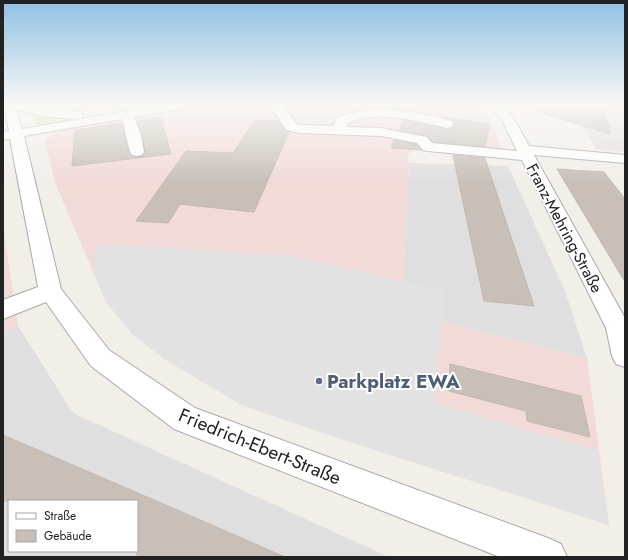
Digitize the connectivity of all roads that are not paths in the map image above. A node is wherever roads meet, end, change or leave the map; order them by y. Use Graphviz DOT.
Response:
graph roads {
  1 [pos="32,131"];
  2 [pos="133,131"];
  3 [pos="358,131"];
  4 [pos="514,131"];
  5 [pos="10,135"];
  6 [pos="137,152"];
  7 [pos="526,153"];
  8 [pos="625,158"];
  9 [pos="50,291"];
  10 [pos="3,310"];
  11 [pos="621,329"];
  12 [pos="625,356"];
  13 [pos="548,557"];
  1 -- 5 [label="street"];
  2 -- 6 [label="street"];
  3 -- 7 [label="street"];
  4 -- 7 [label="street, Franz-Mehring-Straße"];
  5 -- 9 [label="street, Friedrich-Ebert-Straße"];
  7 -- 8 [label="street"];
  7 -- 11 [label="street, Franz-Mehring-Straße"];
  9 -- 10 [label="street"];
  9 -- 13 [label="street, Friedrich-Ebert-Straße"];
  11 -- 12 [label="street, Franz-Mehring-Straße"];
}
